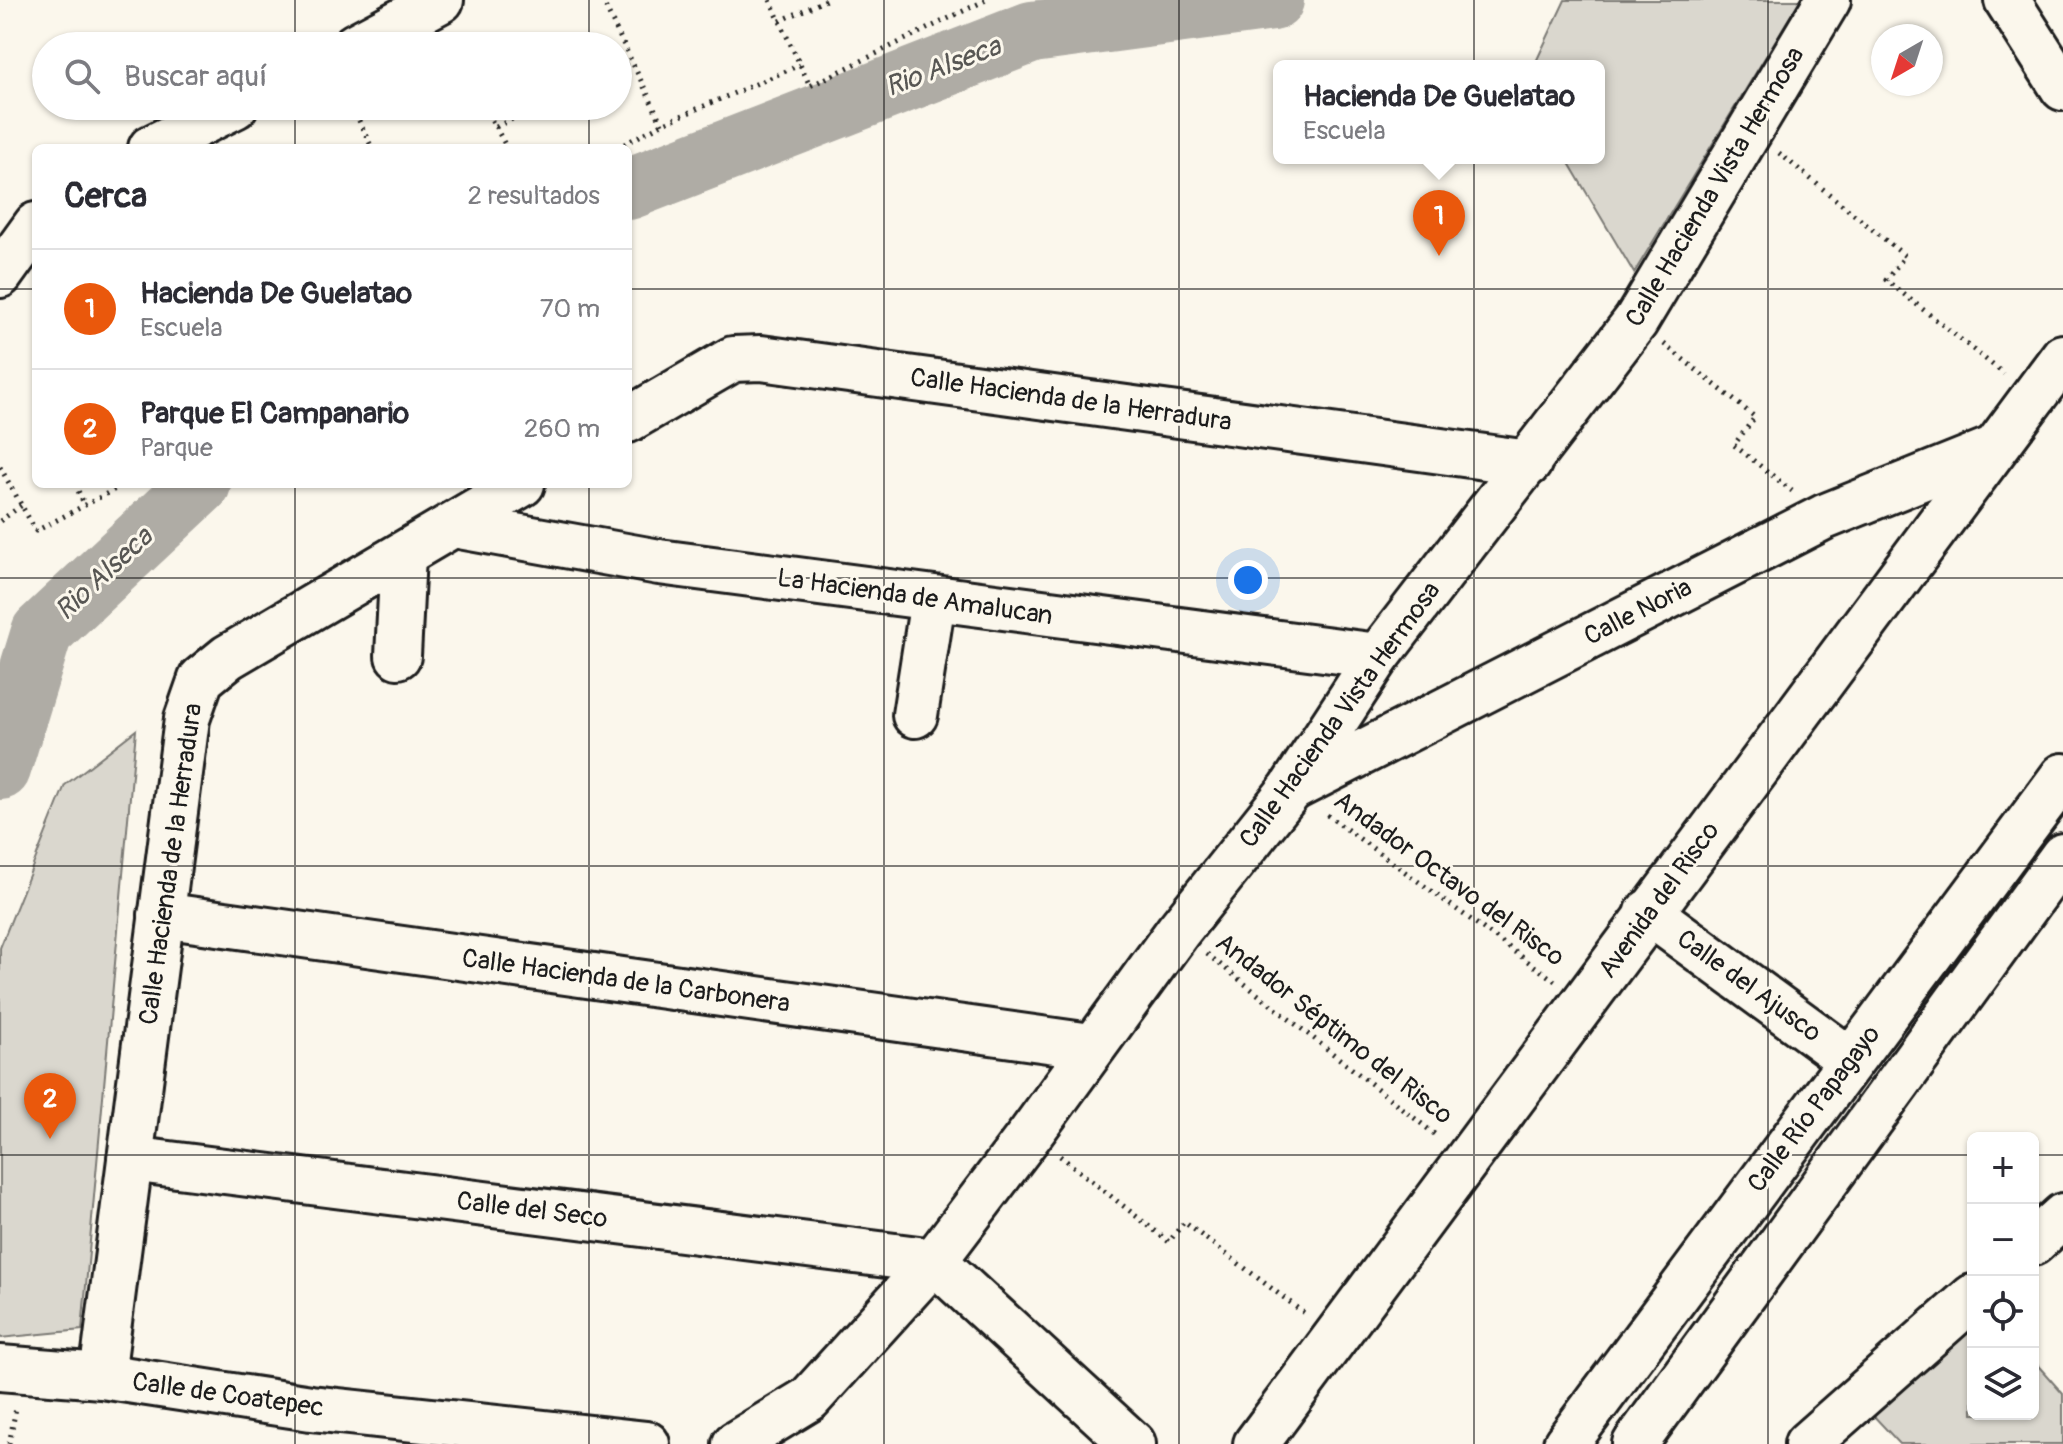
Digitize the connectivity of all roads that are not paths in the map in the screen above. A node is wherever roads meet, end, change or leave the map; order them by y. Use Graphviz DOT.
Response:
graph roads {
  1 [pos="1828,0"];
  2 [pos="2012,2"];
  3 [pos="425,4"];
  4 [pos="378,32"];
  5 [pos="2063,88"];
  6 [pos="207,120"];
  7 [pos="159,144"];
  8 [pos="32,231"];
  9 [pos="0,275"];
  10 [pos="2063,357"];
  11 [pos="632,418"];
  12 [pos="1993,449"];
  13 [pos="1529,463"];
  14 [pos="515,488"];
  15 [pos="454,525"];
  16 [pos="403,555"];
  17 [pos="933,600"];
  18 [pos="398,656"];
  19 [pos="1378,656"];
  20 [pos="915,715"];
  21 [pos="2063,776"];
  22 [pos="1291,789"];
  23 [pos="2063,856"];
  24 [pos="1648,912"];
  25 [pos="161,915"];
  26 [pos="1091,1046"];
  27 [pos="1850,1060"];
  28 [pos="130,1159"];
  29 [pos="2063,1216"];
  30 [pos="2039,1238"];
  31 [pos="934,1261"];
  32 [pos="1967,1302"];
  33 [pos="0,1368"];
  34 [pos="102,1376"];
  35 [pos="809,1399"];
  36 [pos="647,1444"];
  37 [pos="735,1444"];
  38 [pos="788,1444"];
  39 [pos="1133,1444"];
  40 [pos="1256,1444"];
  41 [pos="1566,1444"];
  42 [pos="1635,1444"];
  43 [pos="1807,1444"];
  1 -- 13 [label="street, Calle Hacienda Vista Hermosa"];
  2 -- 5 [label="street"];
  3 -- 4 [label="street"];
  6 -- 7 [label="street"];
  8 -- 9 [label="street"];
  10 -- 12 [label="street, Avenida del Risco"];
  11 -- 13 [label="street, Calle Hacienda de la Herradura"];
  12 -- 22 [label="street, Calle Noria"];
  12 -- 24 [label="street, Avenida del Risco"];
  13 -- 19 [label="street, Calle Hacienda Vista Hermosa"];
  14 -- 15 [label="street, Calle Hacienda de la Herradura"];
  15 -- 16 [label="street, Calle Hacienda de la Herradura"];
  15 -- 17 [label="street, La Hacienda de Amalucan"];
  16 -- 18 [label="street"];
  16 -- 25 [label="street, Calle Hacienda de la Herradura"];
  17 -- 19 [label="street, La Hacienda de Amalucan"];
  17 -- 20 [label="street"];
  19 -- 22 [label="street, Calle Hacienda Vista Hermosa"];
  21 -- 27 [label="street, Calle Río Papagayo"];
  22 -- 26 [label="street, Calle Hacienda Vista Hermosa"];
  23 -- 42 [label="street, Calle Río Papagayo"];
  24 -- 27 [label="street, Calle del Ajusco"];
  24 -- 40 [label="street, Avenida del Risco"];
  25 -- 26 [label="street, Calle Hacienda de la Carbonera"];
  25 -- 28 [label="street, Calle Hacienda de la Herradura"];
  26 -- 31 [label="street, Calle Hacienda Vista Hermosa"];
  27 -- 41 [label="street, Calle Río Papagayo"];
  28 -- 31 [label="street, Calle del Seco"];
  28 -- 34 [label="street, Calle Hacienda de la Herradura"];
  29 -- 30 [label="street"];
  31 -- 35 [label="street, Calle Hacienda Vista Hermosa"];
  31 -- 39 [label="street"];
  32 -- 43 [label="street"];
  33 -- 34 [label="street, Calle de Coatepec"];
  34 -- 36 [label="street, Calle de Coatepec"];
  35 -- 37 [label="street, Calle Hacienda Vista Hermosa"];
  35 -- 38 [label="street, Calle Hacienda Vista Hermosa"];
}
